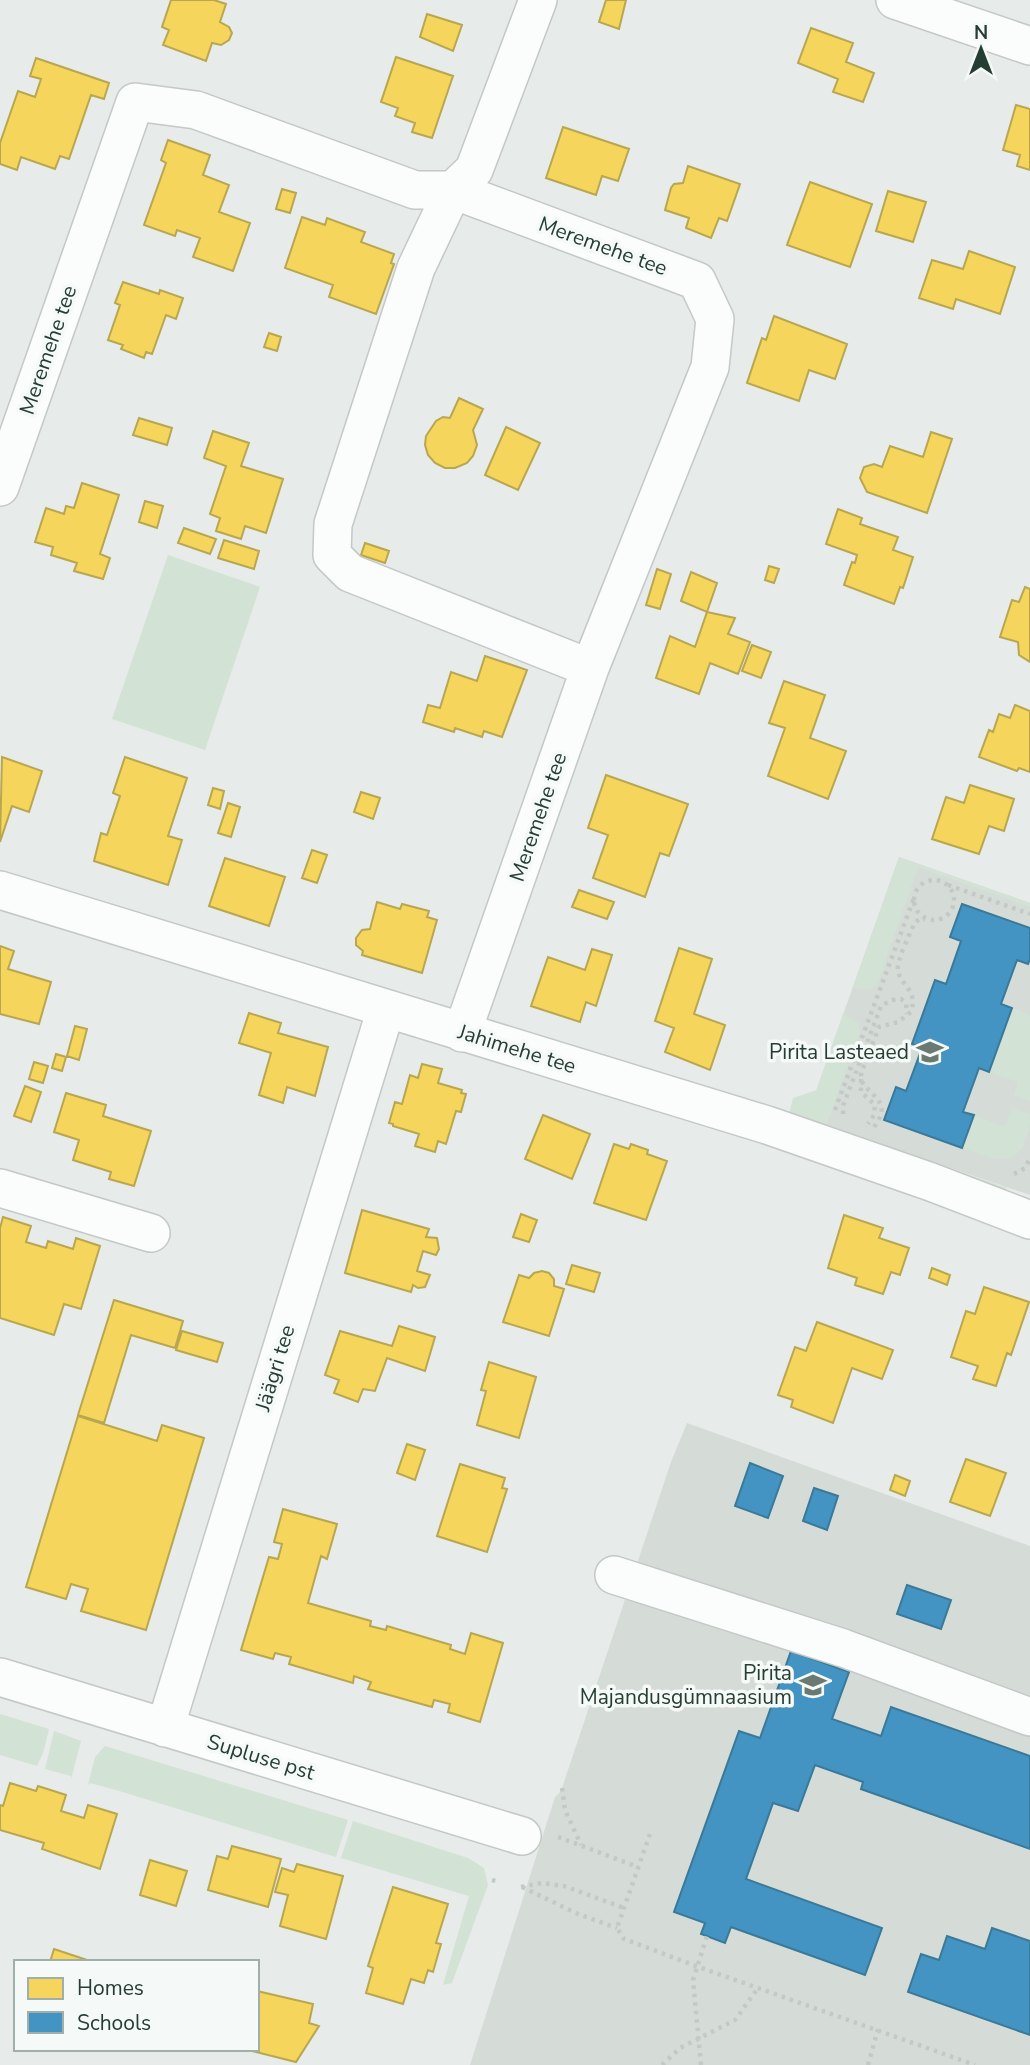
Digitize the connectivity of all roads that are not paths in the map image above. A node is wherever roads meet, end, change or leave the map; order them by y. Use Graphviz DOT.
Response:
graph roads {
  1 [pos="538,0"];
  2 [pos="895,0"];
  3 [pos="1030,46"];
  4 [pos="453,190"];
  5 [pos="0,487"];
  6 [pos="590,668"];
  7 [pos="0,890"];
  8 [pos="386,1009"];
  9 [pos="462,1033"];
  10 [pos="0,1188"];
  11 [pos="1030,1220"];
  12 [pos="151,1233"];
  13 [pos="614,1575"];
  14 [pos="0,1677"];
  15 [pos="1030,1717"];
  16 [pos="165,1728"];
  17 [pos="522,1836"];
  1 -- 4 [label="street"];
  2 -- 3 [label="street"];
  4 -- 5 [label="street, Meremehe tee"];
  4 -- 6 [label="street"];
  4 -- 6 [label="street, Meremehe tee"];
  6 -- 9 [label="street, Meremehe tee"];
  7 -- 8 [label="street, Jahimehe tee"];
  8 -- 9 [label="street, Jahimehe tee"];
  8 -- 16 [label="street, Jäägri tee"];
  9 -- 11 [label="street, Jahimehe tee"];
  10 -- 12 [label="street"];
  13 -- 15 [label="street"];
  14 -- 16 [label="street, Supluse pst"];
  16 -- 17 [label="street, Supluse pst"];
}
